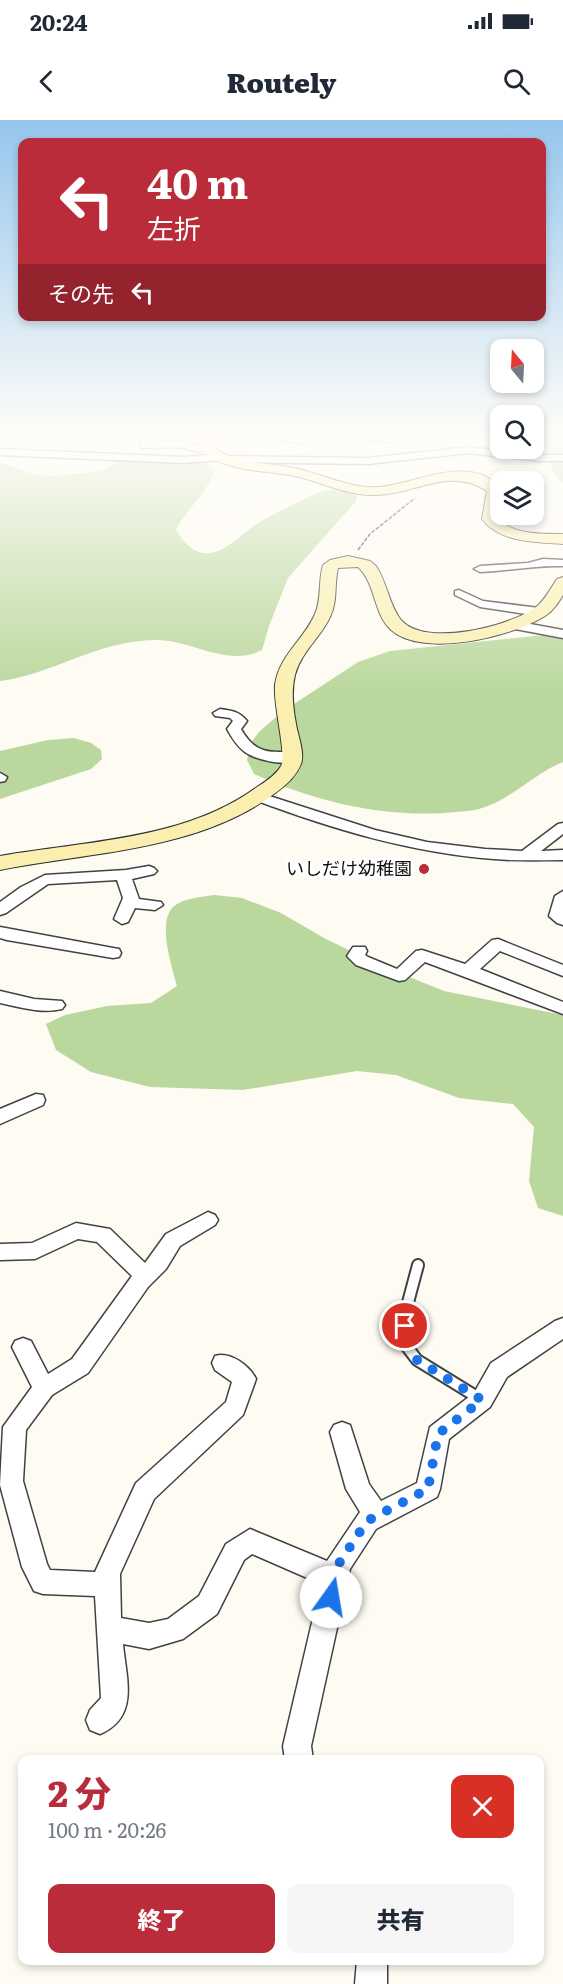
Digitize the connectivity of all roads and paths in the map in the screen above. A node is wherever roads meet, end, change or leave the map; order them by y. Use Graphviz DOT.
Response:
graph roads {
  1 [pos="388,520"];
  2 [pos="490,520"];
  3 [pos="563,539"];
  4 [pos="350,561"];
  5 [pos="563,563"];
  6 [pos="480,569"];
  7 [pos="563,582"];
  8 [pos="459,592"];
  9 [pos="539,612"];
  10 [pos="514,625"];
  11 [pos="563,634"];
  12 [pos="220,712"];
  13 [pos="293,758"];
  14 [pos="260,797"];
  15 [pos="563,827"];
  16 [pos="526,855"];
  17 [pos="563,855"];
  18 [pos="0,863"];
  19 [pos="149,870"];
  20 [pos="123,875"];
  21 [pos="563,896"];
  22 [pos="131,899"];
  23 [pos="155,904"];
  24 [pos="0,910"];
  25 [pos="122,919"];
  26 [pos="563,920"];
  27 [pos="0,932"];
  28 [pos="359,951"];
  29 [pos="113,953"];
  30 [pos="468,971"];
  31 [pos="563,971"];
  32 [pos="0,997"];
  33 [pos="56,1005"];
  34 [pos="563,1008"];
  35 [pos="36,1100"];
  36 [pos="0,1118"];
  37 [pos="208,1220"];
  38 [pos="0,1252"];
  39 [pos="418,1265"];
  40 [pos="145,1276"];
  41 [pos="563,1327"];
  42 [pos="23,1347"];
  43 [pos="224,1363"];
  44 [pos="44,1388"];
  45 [pos="482,1400"];
  46 [pos="342,1432"];
  47 [pos="377,1516"];
  48 [pos="336,1576"];
  49 [pos="107,1584"];
  50 [pos="108,1629"];
  51 [pos="100,1720"];
  52 [pos="298,1755"];
  53 [pos="372,1965"];
  54 [pos="371,1984"];
  1 -- 4 [label="path"];
  2 -- 3 [label="street"];
  4 -- 10 [label="street"];
  4 -- 13 [label="street"];
  5 -- 6 [label="street"];
  7 -- 9 [label="street"];
  8 -- 9 [label="street"];
  9 -- 10 [label="street"];
  10 -- 11 [label="street"];
  12 -- 13 [label="street"];
  13 -- 14 [label="street"];
  14 -- 16 [label="street"];
  14 -- 18 [label="street"];
  15 -- 16 [label="street"];
  16 -- 17 [label="street"];
  19 -- 20 [label="street"];
  20 -- 22 [label="street"];
  20 -- 24 [label="street"];
  21 -- 26 [label="street"];
  22 -- 23 [label="street"];
  22 -- 25 [label="street"];
  27 -- 29 [label="street"];
  28 -- 30 [label="street"];
  30 -- 31 [label="street"];
  30 -- 34 [label="street"];
  32 -- 33 [label="street"];
  35 -- 36 [label="street"];
  37 -- 40 [label="street"];
  38 -- 40 [label="street"];
  39 -- 45 [label="lane"];
  40 -- 44 [label="street"];
  41 -- 45 [label="street"];
  42 -- 44 [label="street"];
  43 -- 49 [label="street"];
  44 -- 49 [label="street"];
  45 -- 47 [label="street"];
  46 -- 47 [label="street"];
  47 -- 48 [label="street"];
  48 -- 50 [label="street"];
  48 -- 52 [label="street"];
  49 -- 50 [label="street"];
  50 -- 51 [label="street"];
  53 -- 54 [label="street"];
}
